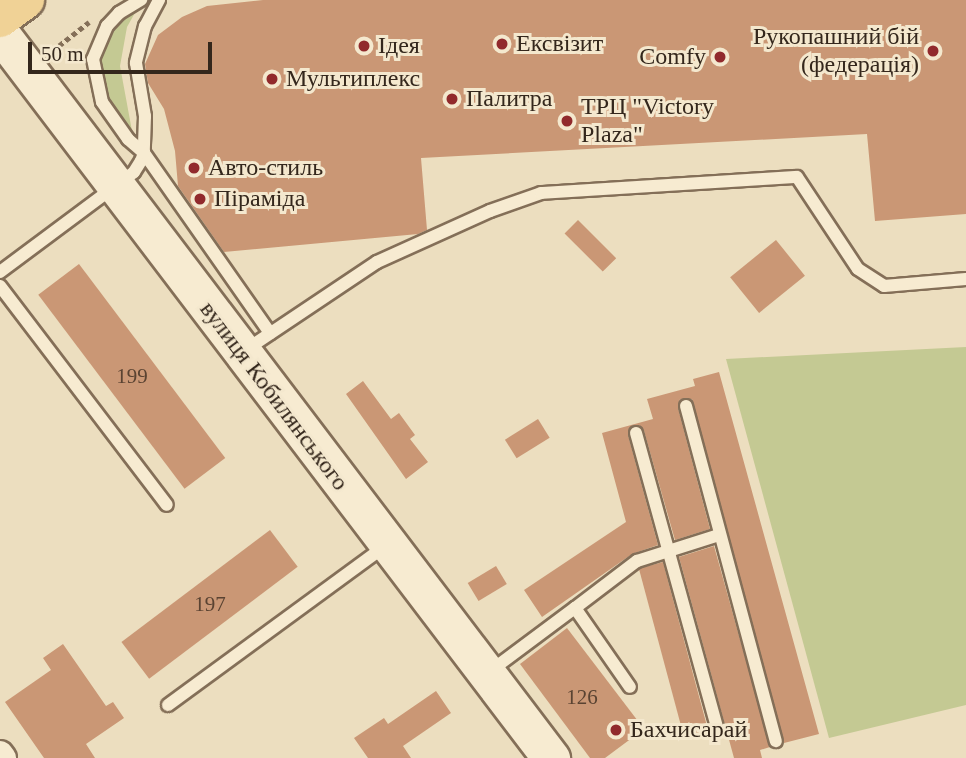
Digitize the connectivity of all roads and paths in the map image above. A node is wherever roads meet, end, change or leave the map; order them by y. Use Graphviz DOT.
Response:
graph roads {
  1 [pos="25,0"];
  2 [pos="141,0"];
  3 [pos="159,0"];
  4 [pos="0,18"];
  5 [pos="0,33"];
  6 [pos="144,153"];
  7 [pos="116,184"];
  8 [pos="0,272"];
  9 [pos="966,279"];
  10 [pos="0,286"];
  11 [pos="255,343"];
  12 [pos="686,406"];
  13 [pos="636,433"];
  14 [pos="167,505"];
  15 [pos="719,535"];
  16 [pos="387,545"];
  17 [pos="667,550"];
  18 [pos="575,608"];
  19 [pos="486,675"];
  20 [pos="630,687"];
  21 [pos="168,705"];
  22 [pos="718,730"];
  23 [pos="776,741"];
  24 [pos="551,758"];
  1 -- 4 [label="main road"];
  2 -- 6 [label="lane"];
  3 -- 6 [label="lane"];
  5 -- 7 [label="main road, вулиця Кобилянського"];
  6 -- 7 [label="lane"];
  6 -- 11 [label="lane"];
  7 -- 8 [label="lane"];
  7 -- 11 [label="main road, вулиця Кобилянського"];
  9 -- 11 [label="lane"];
  10 -- 14 [label="lane"];
  11 -- 16 [label="main road, вулиця Кобилянського"];
  12 -- 15 [label="lane"];
  13 -- 17 [label="lane"];
  15 -- 17 [label="lane"];
  15 -- 23 [label="lane"];
  16 -- 19 [label="main road, вулиця Кобилянського"];
  16 -- 21 [label="lane"];
  17 -- 18 [label="lane"];
  17 -- 22 [label="lane"];
  18 -- 19 [label="lane"];
  18 -- 20 [label="lane"];
  19 -- 24 [label="main road, вулиця Кобилянського"];
}
